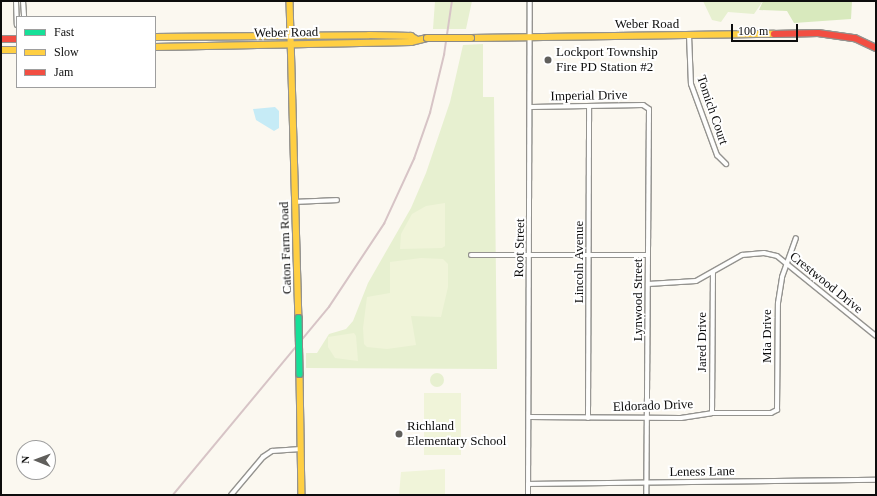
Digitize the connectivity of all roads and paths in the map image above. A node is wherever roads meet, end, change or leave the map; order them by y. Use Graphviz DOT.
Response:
graph roads {
  1 [pos="16,1"];
  2 [pos="23,1"];
  3 [pos="290,1"];
  4 [pos="530,1"];
  5 [pos="17,16"];
  6 [pos="24,16"];
  7 [pos="689,35"];
  8 [pos="291,36"];
  9 [pos="531,36"];
  10 [pos="156,37"];
  11 [pos="1,39"];
  12 [pos="16,39"];
  13 [pos="416,39"];
  14 [pos="291,44"];
  15 [pos="156,47"];
  16 [pos="876,48"];
  17 [pos="1,50"];
  18 [pos="16,50"];
  19 [pos="589,106"];
  20 [pos="531,107"];
  21 [pos="647,107"];
  22 [pos="726,164"];
  23 [pos="337,200"];
  24 [pos="295,202"];
  25 [pos="796,238"];
  26 [pos="471,255"];
  27 [pos="530,255"];
  28 [pos="589,255"];
  29 [pos="648,255"];
  30 [pos="787,264"];
  31 [pos="713,272"];
  32 [pos="648,284"];
  33 [pos="876,336"];
  34 [pos="777,410"];
  35 [pos="712,413"];
  36 [pos="529,417"];
  37 [pos="588,418"];
  38 [pos="647,418"];
  39 [pos="301,449"];
  40 [pos="876,480"];
  41 [pos="646,483"];
  42 [pos="528,484"];
  43 [pos="231,495"];
  44 [pos="302,495"];
  45 [pos="528,495"];
  46 [pos="646,495"];
  1 -- 5 [label="street"];
  2 -- 6 [label="street"];
  3 -- 8 [label="main road, Caton Farm Road"];
  4 -- 9 [label="street, Root Street"];
  7 -- 9 [label="main road, Weber Road"];
  7 -- 16 [label="main road, Weber Road"];
  7 -- 22 [label="street, Tomich Court"];
  8 -- 10 [label="main road, Weber Road"];
  8 -- 13 [label="main road, Weber Road"];
  8 -- 14 [label="main road, Caton Farm Road"];
  9 -- 13 [label="main road, Weber Road, bridge"];
  9 -- 20 [label="street, Root Street"];
  11 -- 12 [label="main road"];
  13 -- 14 [label="main road, Weber Road"];
  14 -- 15 [label="main road, Weber Road"];
  14 -- 24 [label="main road, Caton Farm Road"];
  17 -- 18 [label="main road"];
  19 -- 20 [label="street, Imperial Drive"];
  19 -- 21 [label="street, Imperial Drive"];
  19 -- 28 [label="street, Lincoln Avenue"];
  20 -- 27 [label="street, Root Street"];
  21 -- 29 [label="street, Lynwood Street"];
  23 -- 24 [label="street"];
  24 -- 39 [label="main road, Caton Farm Road, bridge"];
  25 -- 30 [label="street, Mia Drive"];
  26 -- 27 [label="street"];
  27 -- 28 [label="street"];
  27 -- 36 [label="street, Root Street"];
  28 -- 29 [label="street"];
  28 -- 37 [label="street, Lincoln Avenue"];
  29 -- 32 [label="street, Lynwood Street"];
  30 -- 31 [label="street, Crestwood Drive"];
  30 -- 33 [label="street, Crestwood Drive"];
  30 -- 34 [label="street, Mia Drive"];
  31 -- 32 [label="street, Crestwood Drive"];
  31 -- 35 [label="street, Jared Drive"];
  32 -- 38 [label="street, Lynwood Street"];
  34 -- 35 [label="street, Eldorado Drive"];
  35 -- 38 [label="street, Eldorado Drive"];
  36 -- 37 [label="street, Eldorado Drive"];
  36 -- 42 [label="street, Root Street"];
  37 -- 38 [label="street, Eldorado Drive"];
  38 -- 41 [label="street, Lynwood Street"];
  39 -- 43 [label="street"];
  39 -- 44 [label="main road, Caton Farm Road"];
  40 -- 41 [label="street, Leness Lane"];
  41 -- 42 [label="street, Leness Lane"];
  41 -- 46 [label="street, Lynwood Street"];
  42 -- 45 [label="street, Root Street"];
}
